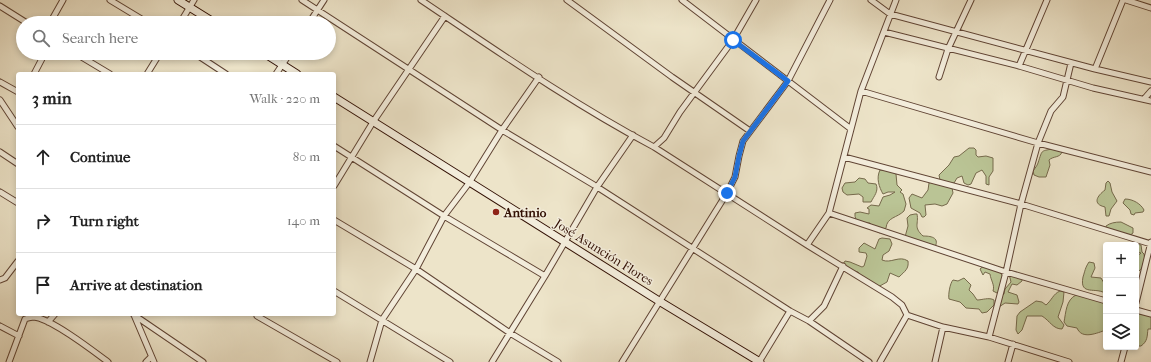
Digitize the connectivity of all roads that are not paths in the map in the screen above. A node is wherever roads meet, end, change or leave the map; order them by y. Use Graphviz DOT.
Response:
graph roads {
  1 [pos="63,0"];
  2 [pos="110,0"];
  3 [pos="178,0"];
  4 [pos="194,0"];
  5 [pos="302,0"];
  6 [pos="324,0"];
  7 [pos="421,0"];
  8 [pos="567,0"];
  9 [pos="682,0"];
  10 [pos="756,0"];
  11 [pos="830,0"];
  12 [pos="871,0"];
  13 [pos="896,0"];
  14 [pos="971,0"];
  15 [pos="1047,0"];
  16 [pos="1123,0"];
  17 [pos="1126,0"];
  18 [pos="0,6"];
  19 [pos="190,8"];
  20 [pos="1151,8"];
  21 [pos="318,10"];
  22 [pos="890,14"];
  23 [pos="16,16"];
  24 [pos="54,16"];
  25 [pos="136,16"];
  26 [pos="185,16"];
  27 [pos="203,16"];
  28 [pos="314,16"];
  29 [pos="327,16"];
  30 [pos="445,16"];
  31 [pos="336,22"];
  32 [pos="884,32"];
  33 [pos="956,32"];
  34 [pos="733,40"];
  35 [pos="948,49"];
  36 [pos="1025,50"];
  37 [pos="41,60"];
  38 [pos="87,60"];
  39 [pos="156,60"];
  40 [pos="205,60"];
  41 [pos="274,60"];
  42 [pos="285,60"];
  43 [pos="1071,63"];
  44 [pos="282,65"];
  45 [pos="1019,66"];
  46 [pos="408,69"];
  47 [pos="1095,69"];
  48 [pos="35,72"];
  49 [pos="107,72"];
  50 [pos="148,72"];
  51 [pos="223,72"];
  52 [pos="277,72"];
  53 [pos="294,72"];
  54 [pos="539,77"];
  55 [pos="938,77"];
  56 [pos="788,81"];
  57 [pos="0,82"];
  58 [pos="1067,82"];
  59 [pos="1151,82"];
  60 [pos="16,91"];
  61 [pos="1151,91"];
  62 [pos="694,92"];
  63 [pos="861,92"];
  64 [pos="336,98"];
  65 [pos="1144,99"];
  66 [pos="0,100"];
  67 [pos="1151,101"];
  68 [pos="373,122"];
  69 [pos="16,124"];
  70 [pos="851,129"];
  71 [pos="502,130"];
  72 [pos="750,131"];
  73 [pos="632,135"];
  74 [pos="1038,142"];
  75 [pos="336,147"];
  76 [pos="654,147"];
  77 [pos="0,152"];
  78 [pos="844,157"];
  79 [pos="351,158"];
  80 [pos="16,163"];
  81 [pos="1151,172"];
  82 [pos="336,183"];
  83 [pos="469,183"];
  84 [pos="597,187"];
  85 [pos="0,192"];
  86 [pos="727,193"];
  87 [pos="16,202"];
  88 [pos="1021,204"];
  89 [pos="829,213"];
  90 [pos="444,216"];
  91 [pos="336,221"];
  92 [pos="565,242"];
  93 [pos="1151,243"];
  94 [pos="808,244"];
  95 [pos="693,248"];
  96 [pos="16,264"];
  97 [pos="843,266"];
  98 [pos="416,269"];
  99 [pos="1006,272"];
  100 [pos="545,276"];
  101 [pos="0,280"];
  102 [pos="1139,291"];
  103 [pos="336,292"];
  104 [pos="1103,300"];
  105 [pos="659,301"];
  106 [pos="1139,311"];
  107 [pos="790,312"];
  108 [pos="1151,314"];
  109 [pos="907,315"];
  110 [pos="53,316"];
  111 [pos="135,316"];
  112 [pos="137,316"];
  113 [pos="258,316"];
  114 [pos="382,320"];
  115 [pos="809,321"];
  116 [pos="48,322"];
  117 [pos="0,326"];
  118 [pos="943,326"];
  119 [pos="510,333"];
  120 [pos="19,336"];
  121 [pos="989,337"];
  122 [pos="1013,344"];
  123 [pos="1124,350"];
  124 [pos="152,360"];
  125 [pos="9,362"];
  126 [pos="108,362"];
  127 [pos="146,362"];
  128 [pos="204,362"];
  129 [pos="337,362"];
  130 [pos="370,362"];
  131 [pos="450,362"];
  132 [pos="492,362"];
  133 [pos="558,362"];
  134 [pos="622,362"];
  135 [pos="759,362"];
  136 [pos="869,362"];
  137 [pos="880,362"];
  138 [pos="935,362"];
  139 [pos="1008,362"];
  140 [pos="1069,362"];
  141 [pos="1121,362"];
  1 -- 24 [label="street"];
  2 -- 25 [label="street"];
  3 -- 19 [label="street"];
  4 -- 19 [label="street"];
  5 -- 21 [label="street"];
  6 -- 21 [label="street"];
  7 -- 30 [label="street"];
  8 -- 62 [label="street"];
  9 -- 34 [label="street"];
  10 -- 34 [label="street"];
  11 -- 56 [label="street"];
  12 -- 22 [label="street"];
  13 -- 22 [label="street"];
  14 -- 33 [label="street"];
  15 -- 36 [label="street"];
  16 -- 47 [label="street"];
  17 -- 20 [label="street"];
  18 -- 23 [label="street"];
  19 -- 26 [label="street"];
  19 -- 27 [label="street"];
  21 -- 28 [label="street"];
  21 -- 29 [label="street"];
  22 -- 32 [label="street"];
  22 -- 33 [label="street"];
  30 -- 46 [label="street"];
  30 -- 54 [label="street"];
  31 -- 46 [label="street"];
  32 -- 35 [label="street"];
  32 -- 63 [label="street"];
  33 -- 35 [label="street"];
  33 -- 36 [label="street"];
  34 -- 56 [label="street"];
  34 -- 62 [label="street"];
  35 -- 45 [label="street"];
  35 -- 55 [label="street"];
  36 -- 43 [label="street"];
  36 -- 45 [label="street"];
  37 -- 48 [label="street"];
  38 -- 49 [label="street"];
  39 -- 50 [label="street"];
  40 -- 51 [label="street"];
  41 -- 44 [label="street"];
  42 -- 44 [label="street"];
  43 -- 47 [label="street"];
  43 -- 58 [label="street"];
  44 -- 52 [label="street"];
  44 -- 53 [label="street"];
  45 -- 58 [label="street"];
  46 -- 68 [label="street"];
  46 -- 71 [label="street"];
  47 -- 59 [label="street"];
  54 -- 71 [label="street"];
  54 -- 73 [label="street"];
  56 -- 70 [label="street"];
  56 -- 72 [label="street"];
  57 -- 60 [label="street"];
  58 -- 65 [label="street"];
  58 -- 74 [label="street"];
  61 -- 65 [label="street"];
  62 -- 72 [label="street"];
  62 -- 76 [label="street"];
  63 -- 70 [label="street"];
  63 -- 74 [label="street"];
  64 -- 68 [label="street, José Asunción Flores"];
  65 -- 67 [label="street"];
  66 -- 69 [label="street"];
  68 -- 79 [label="street"];
  68 -- 83 [label="street, José Asunción Flores"];
  70 -- 78 [label="street"];
  71 -- 83 [label="street"];
  71 -- 84 [label="street"];
  72 -- 86 [label="street"];
  73 -- 76 [label="street"];
  73 -- 84 [label="street"];
  74 -- 81 [label="street"];
  74 -- 88 [label="street"];
  75 -- 79 [label="street"];
  76 -- 86 [label="street"];
  77 -- 80 [label="street"];
  78 -- 88 [label="street"];
  78 -- 89 [label="street"];
  79 -- 82 [label="street"];
  79 -- 90 [label="street"];
  83 -- 90 [label="street"];
  83 -- 92 [label="street, José Asunción Flores"];
  84 -- 92 [label="street"];
  84 -- 95 [label="street"];
  85 -- 87 [label="street"];
  86 -- 94 [label="street"];
  86 -- 95 [label="street"];
  88 -- 93 [label="street"];
  88 -- 99 [label="street"];
  89 -- 94 [label="street"];
  89 -- 99 [label="street"];
  90 -- 98 [label="street"];
  90 -- 100 [label="street"];
  91 -- 98 [label="street"];
  92 -- 100 [label="street"];
  92 -- 105 [label="street, José Asunción Flores"];
  93 -- 102 [label="street"];
  94 -- 97 [label="street"];
  95 -- 105 [label="street"];
  95 -- 107 [label="street"];
  96 -- 101 [label="street"];
  97 -- 109 [label="street"];
  97 -- 115 [label="street"];
  98 -- 114 [label="street"];
  98 -- 119 [label="street"];
  99 -- 104 [label="street"];
  99 -- 121 [label="street"];
  100 -- 119 [label="street"];
  103 -- 114 [label="street"];
  105 -- 134 [label="street"];
  105 -- 135 [label="street, José Asunción Flores"];
  106 -- 108 [label="street"];
  107 -- 115 [label="street"];
  107 -- 135 [label="street"];
  109 -- 118 [label="street"];
  109 -- 137 [label="street"];
  110 -- 116 [label="street"];
  111 -- 124 [label="street"];
  112 -- 128 [label="street"];
  113 -- 129 [label="street"];
  114 -- 130 [label="street"];
  114 -- 131 [label="street"];
  115 -- 136 [label="street"];
  116 -- 120 [label="street"];
  116 -- 126 [label="street"];
  117 -- 120 [label="street"];
  118 -- 121 [label="street"];
  118 -- 138 [label="street"];
  119 -- 132 [label="street"];
  119 -- 133 [label="street"];
  120 -- 125 [label="street"];
  121 -- 122 [label="street"];
  122 -- 139 [label="street"];
  122 -- 140 [label="street"];
  123 -- 141 [label="street"];
  124 -- 127 [label="street"];
}
